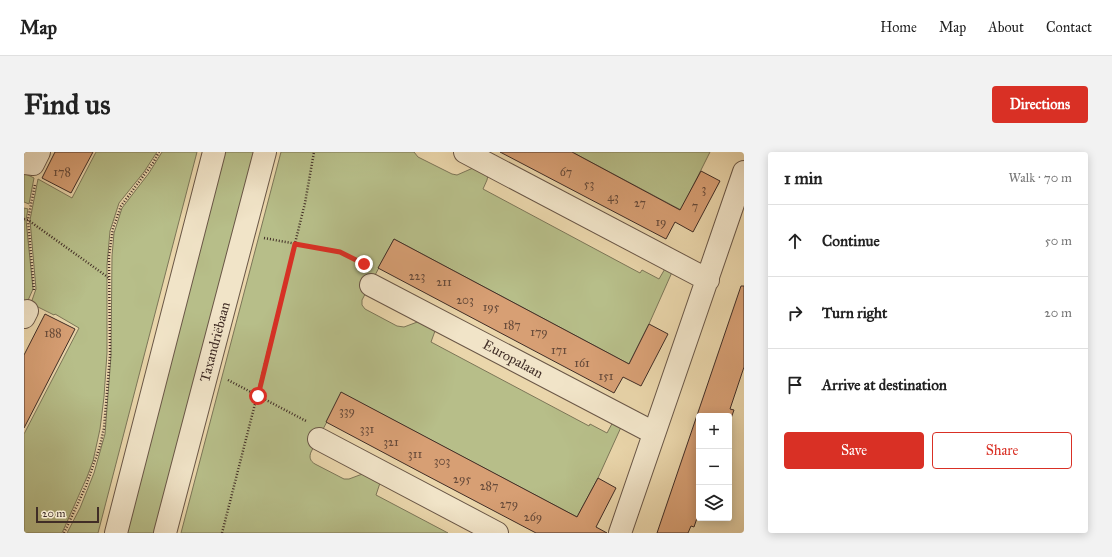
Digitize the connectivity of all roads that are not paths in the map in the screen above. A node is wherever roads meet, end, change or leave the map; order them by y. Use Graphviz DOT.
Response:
graph roads {
  1 [pos="214,152"];
  2 [pos="265,152"];
  3 [pos="465,152"];
  4 [pos="744,172"];
  5 [pos="708,280"];
  6 [pos="371,285"];
  7 [pos="654,433"];
  8 [pos="319,439"];
  9 [pos="116,533"];
  10 [pos="165,533"];
  11 [pos="497,533"];
  12 [pos="620,533"];
  1 -- 9 [label="street"];
  2 -- 10 [label="street, Taxandriëbaan"];
  3 -- 5 [label="street"];
  4 -- 5 [label="street"];
  5 -- 7 [label="street"];
  6 -- 7 [label="street, Europalaan"];
  7 -- 12 [label="street"];
  8 -- 11 [label="street"];
}
